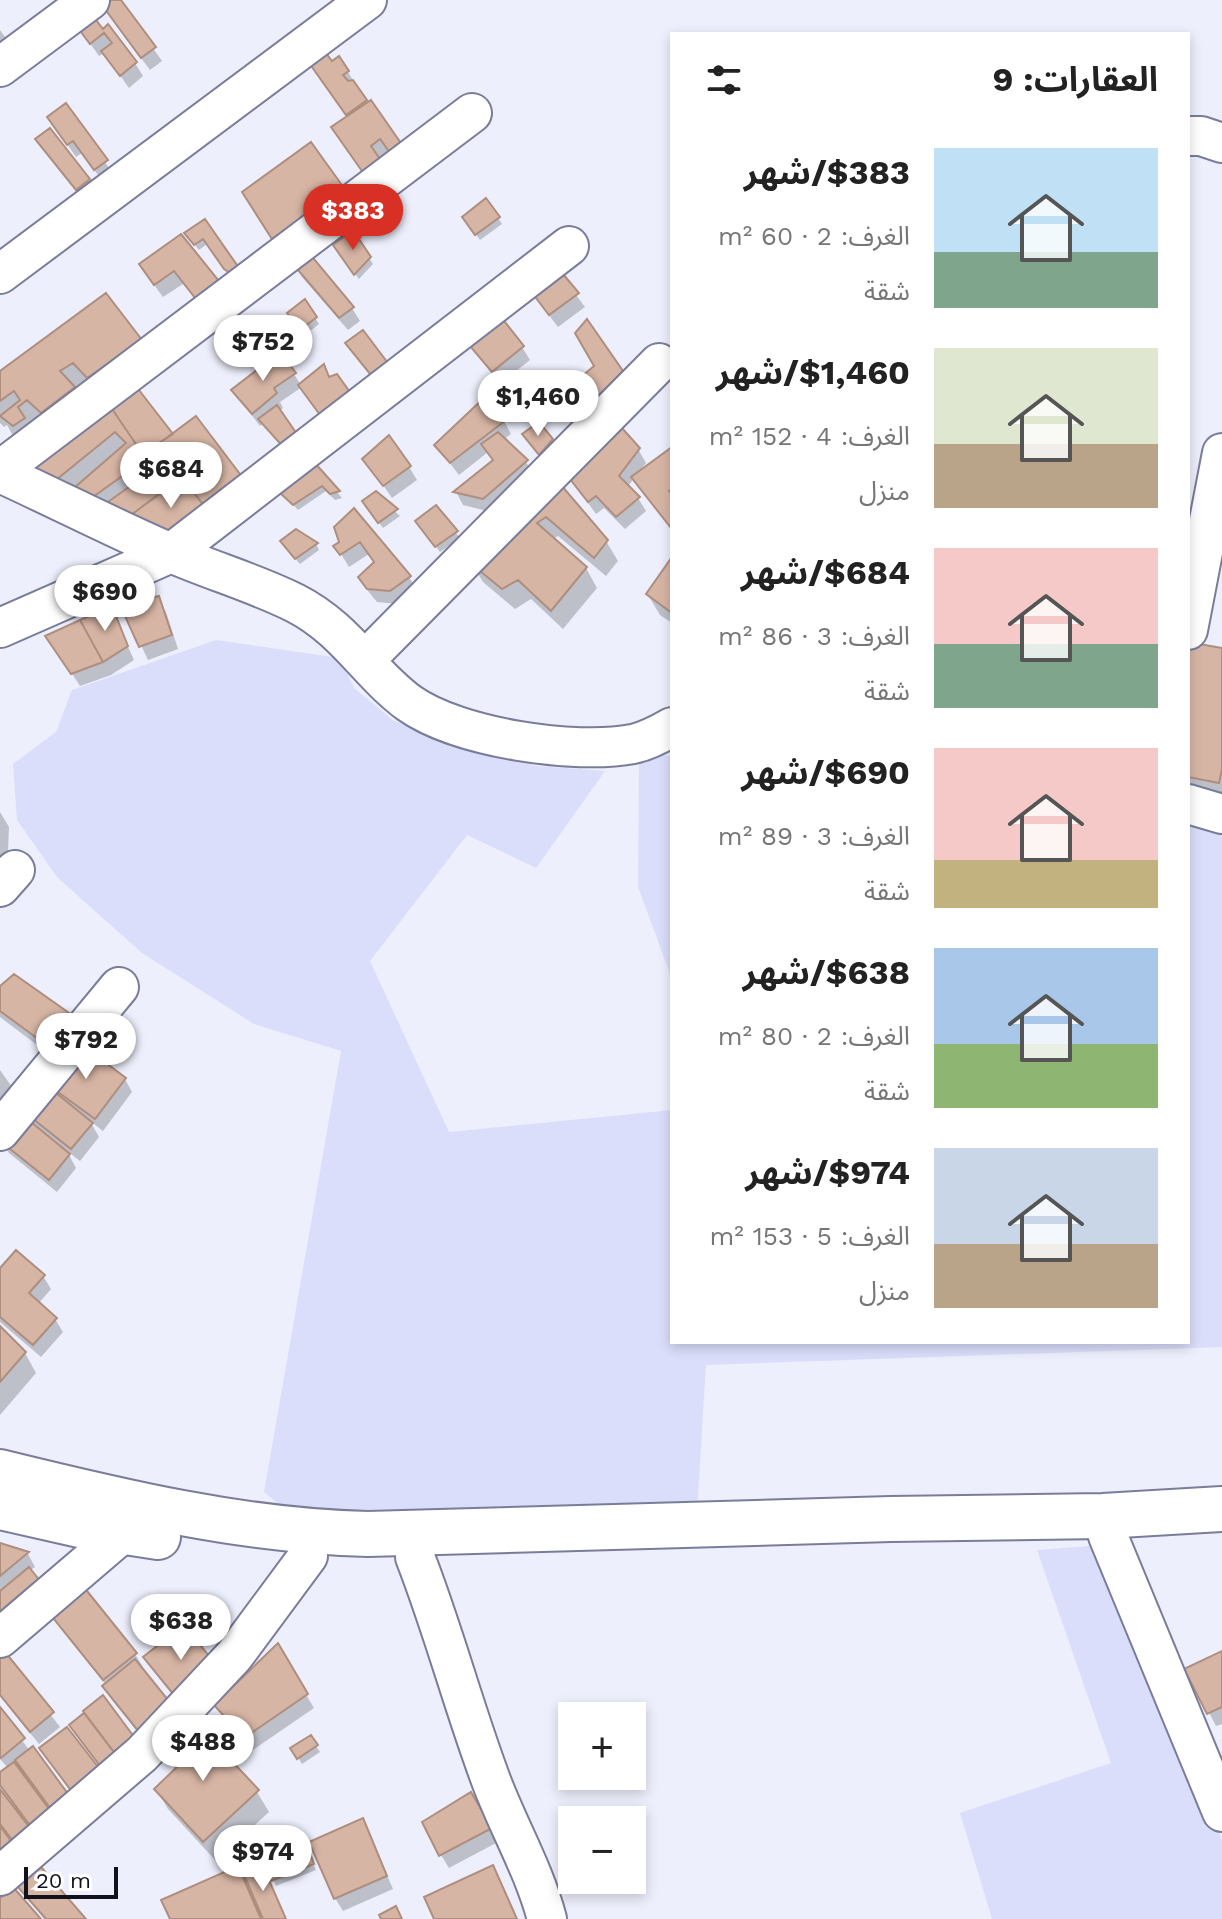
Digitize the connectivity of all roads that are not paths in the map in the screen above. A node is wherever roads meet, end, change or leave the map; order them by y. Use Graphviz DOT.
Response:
graph roads {
  1 [pos="90,0"];
  2 [pos="367,0"];
  3 [pos="0,67"];
  4 [pos="472,113"];
  5 [pos="1190,136"];
  6 [pos="1222,143"];
  7 [pos="569,246"];
  8 [pos="0,274"];
  9 [pos="659,363"];
  10 [pos="1222,453"];
  11 [pos="0,471"];
  12 [pos="171,553"];
  13 [pos="1190,620"];
  14 [pos="0,628"];
  15 [pos="366,659"];
  16 [pos="670,728"];
  17 [pos="1190,805"];
  18 [pos="1222,814"];
  19 [pos="119,987"];
  20 [pos="0,1131"];
  21 [pos="0,1472"];
  22 [pos="0,1507"];
  23 [pos="1222,1509"];
  24 [pos="1106,1526"];
  25 [pos="1222,1528"];
  26 [pos="124,1532"];
  27 [pos="308,1544"];
  28 [pos="415,1557"];
  29 [pos="0,1638"];
  30 [pos="1209,1742"];
  31 [pos="1222,1812"];
  32 [pos="0,1876"];
  33 [pos="547,1919"];
  1 -- 3 [label="street"];
  2 -- 8 [label="street"];
  4 -- 11 [label="street"];
  5 -- 6 [label="street"];
  7 -- 12 [label="street"];
  9 -- 15 [label="street"];
  10 -- 13 [label="street"];
  11 -- 12 [label="street"];
  12 -- 14 [label="street"];
  12 -- 15 [label="street"];
  15 -- 16 [label="street"];
  17 -- 18 [label="street"];
  19 -- 20 [label="street"];
  21 -- 27 [label="street"];
  22 -- 26 [label="street"];
  23 -- 24 [label="street"];
  24 -- 25 [label="street"];
  24 -- 27 [label="street"];
  24 -- 28 [label="street"];
  24 -- 30 [label="street"];
  26 -- 27 [label="street"];
  26 -- 29 [label="street"];
  27 -- 28 [label="street"];
  27 -- 32 [label="street"];
  28 -- 33 [label="street"];
  30 -- 31 [label="street"];
}
